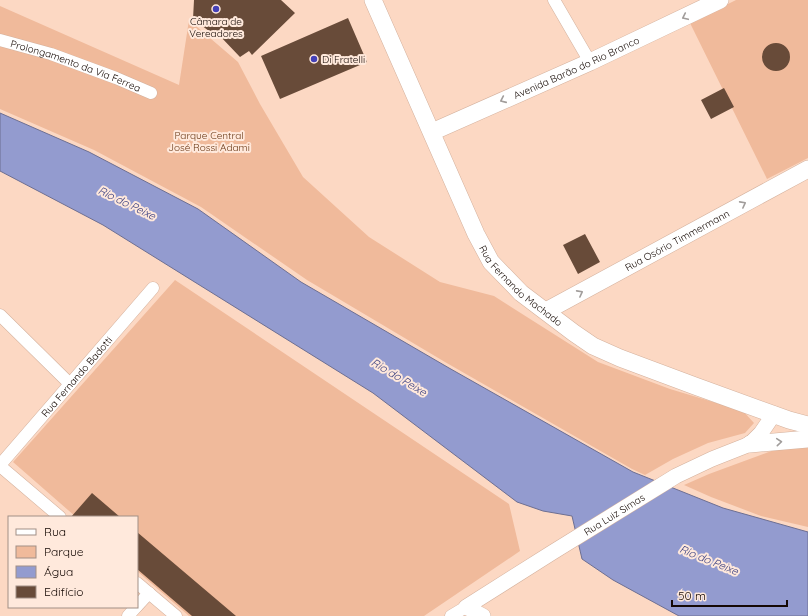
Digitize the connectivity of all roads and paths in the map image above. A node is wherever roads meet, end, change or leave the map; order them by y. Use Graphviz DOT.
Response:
graph roads {
  1 [pos="373,0"];
  2 [pos="554,0"];
  3 [pos="720,0"];
  4 [pos="0,40"];
  5 [pos="590,62"];
  6 [pos="151,93"];
  7 [pos="432,132"];
  8 [pos="808,169"];
  9 [pos="153,288"];
  10 [pos="546,311"];
  11 [pos="0,315"];
  12 [pos="70,384"];
  13 [pos="774,414"];
  14 [pos="808,425"];
  15 [pos="808,439"];
  16 [pos="750,444"];
  17 [pos="0,466"];
  18 [pos="59,516"];
  19 [pos="138,584"];
  20 [pos="149,593"];
  21 [pos="138,604"];
  22 [pos="466,607"];
  23 [pos="134,608"];
  24 [pos="128,616"];
  25 [pos="176,616"];
  26 [pos="451,616"];
  27 [pos="483,616"];
  1 -- 7 [label="main road, Rua Fernando Machado"];
  2 -- 5 [label="street"];
  3 -- 5 [label="main road, Avenida Barão do Rio Branco, one-way"];
  4 -- 6 [label="street, Prolongamento da Via Ferrea"];
  5 -- 7 [label="main road, Avenida Barão do Rio Branco, one-way"];
  7 -- 10 [label="main road, Rua Fernando Machado"];
  10 -- 8 [label="main road, Rua Osório Timmermann, one-way"];
  9 -- 12 [label="street, Rua Fernando Badotti"];
  10 -- 13 [label="main road, Rua Fernando Machado"];
  11 -- 12 [label="street"];
  12 -- 17 [label="street, Rua Fernando Badotti"];
  13 -- 14 [label="main road, Rua Fernando Machado"];
  13 -- 16 [label="street, Rua Luiz Simas"];
  16 -- 15 [label="main road, one-way"];
  16 -- 22 [label="street, Rua Luiz Simas"];
  17 -- 18 [label="street"];
  19 -- 20 [label="street"];
  20 -- 21 [label="street"];
  20 -- 25 [label="street"];
  22 -- 26 [label="street, Rua Luiz Simas"];
  22 -- 27 [label="street"];
  23 -- 24 [label="street"];
}
